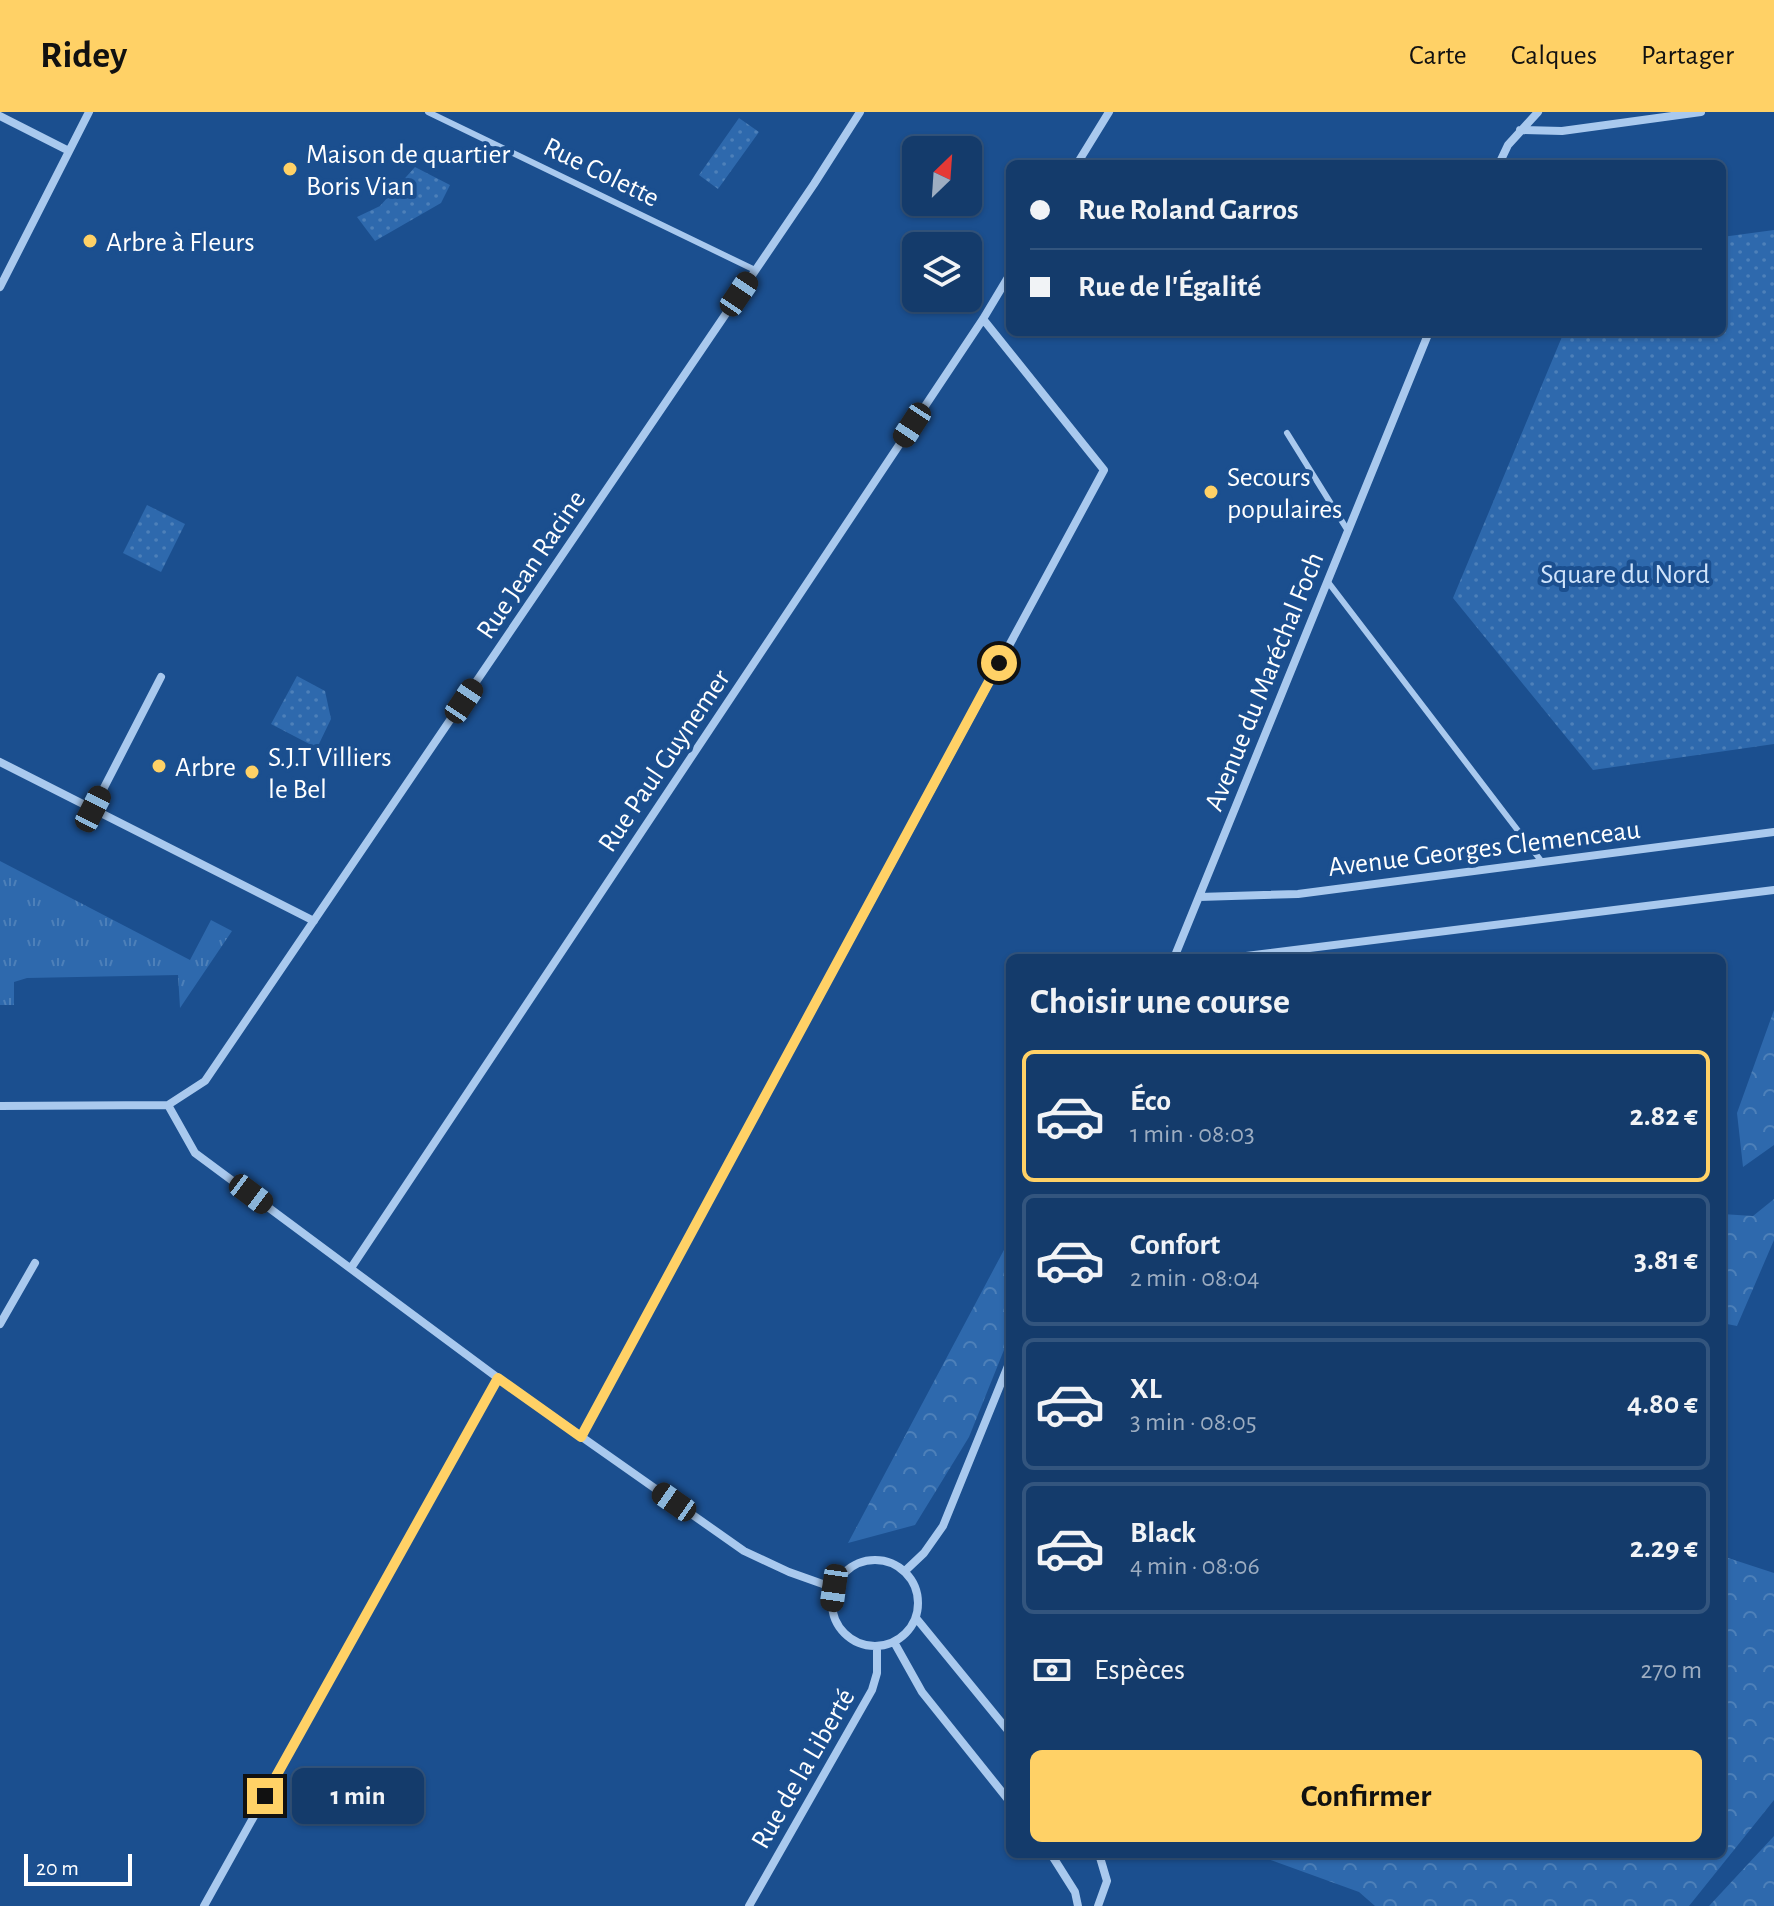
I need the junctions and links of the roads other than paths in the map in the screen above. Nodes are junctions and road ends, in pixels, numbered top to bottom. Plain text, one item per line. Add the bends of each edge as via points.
1 (89, 112) edge
2 (428, 112) edge
3 (860, 112) edge
4 (1109, 112) edge
5 (1538, 112) edge
6 (1701, 112) edge
7 (0, 116) edge
8 (1520, 130) junction
9 (69, 151) junction
10 (1079, 160) edge
11 (1501, 160) edge
12 (755, 270) junction
13 (1006, 281) edge
14 (0, 287) edge
15 (983, 319) junction
16 (1427, 336) edge
17 (1287, 433) dead end
18 (1348, 531) junction
19 (1328, 582) junction
20 (161, 677) dead end
21 (0, 762) edge
22 (93, 809) junction
23 (1774, 832) edge
24 (1542, 862) junction
25 (1774, 890) edge
26 (1199, 897) junction
27 (314, 921) junction
28 (1176, 954) edge
29 (1262, 954) edge
30 (168, 1105) junction
31 (0, 1106) edge
32 (35, 1263) dead end
33 (351, 1268) junction
34 (0, 1324) edge
35 (1006, 1371) edge
36 (498, 1378) junction
37 (581, 1437) junction
38 (905, 1571) junction
39 (834, 1588) junction
40 (916, 1618) junction
41 (894, 1642) junction
42 (877, 1646) junction
43 (1006, 1728) edge
44 (1006, 1797) edge
45 (1054, 1858) edge
46 (1100, 1858) edge
47 (204, 1906) edge
48 (749, 1906) edge
49 (1078, 1906) edge
50 (1098, 1906) edge

1 - 9 street
2 - 12 lane, Rue Colette
3 - 12 street, Rue Jean Racine
4 - 10 street
5 - 8 street
6 - 8 street via 1562,131
7 - 9 street
8 - 11 street
9 - 14 street
12 - 27 street, Rue Jean Racine
13 - 15 street, Rue Paul Guynemer
15 - 33 street, Rue Paul Guynemer
15 - 37 street via 1104,470
16 - 18 street, Avenue du Maréchal Foch
17 - 18 lane
18 - 19 street, Avenue du Maréchal Foch
19 - 24 lane
19 - 26 street, Avenue du Maréchal Foch
20 - 22 street
21 - 22 street
22 - 27 street
23 - 24 street, Avenue Georges Clemenceau
24 - 26 street, Avenue Georges Clemenceau via 1298,894
25 - 29 street
26 - 28 street, Avenue du Maréchal Foch
27 - 30 street, Rue Jean Racine via 205,1081
30 - 31 street
30 - 33 street via 195,1153
32 - 34 street
33 - 36 street
35 - 38 street via 943,1526
36 - 37 street
36 - 47 street
37 - 39 street via 744,1551
38 - 39 street via 890,1561 873,1559 843,1573
38 - 40 street via 917,1592
39 - 42 street via 835,1621 845,1635
40 - 41 street
40 - 43 street
41 - 42 street
41 - 44 street via 922,1692
42 - 48 street, Rue de la Liberté via 872,1690
45 - 49 street
46 - 50 street via 1107,1881

